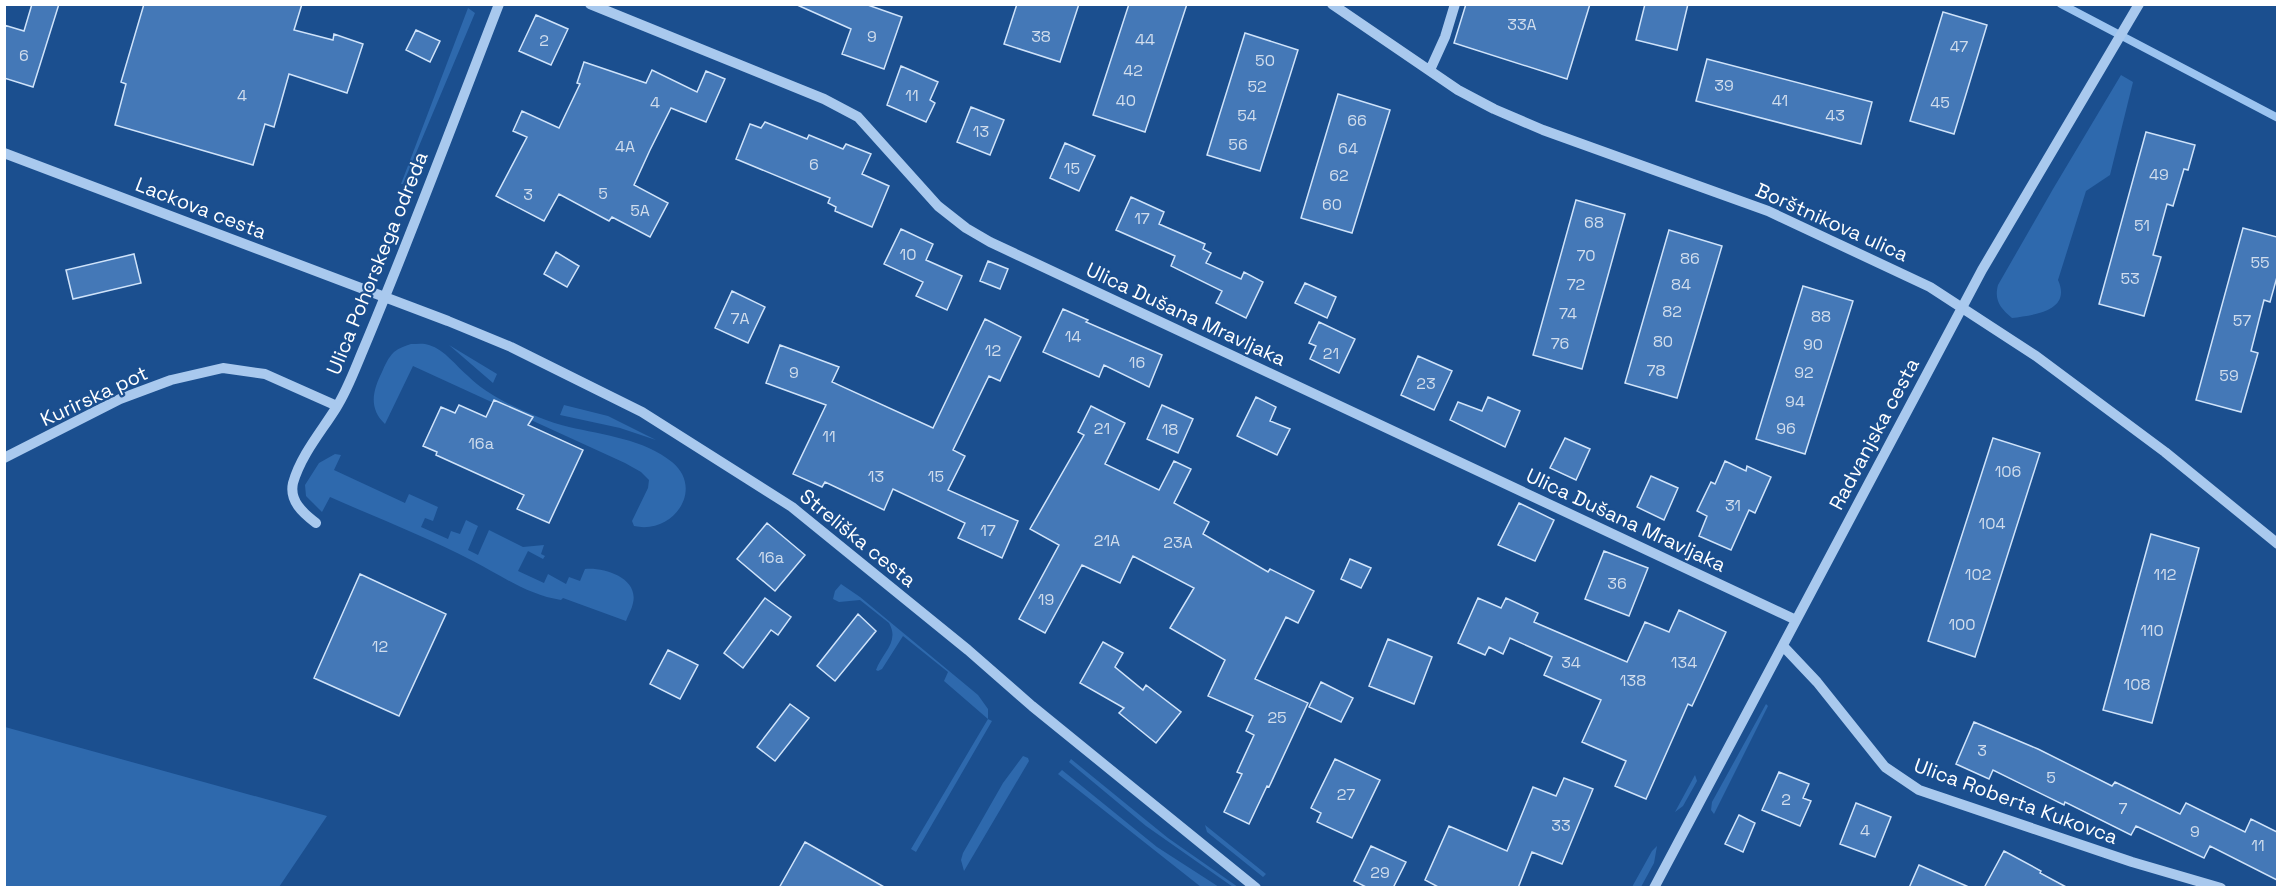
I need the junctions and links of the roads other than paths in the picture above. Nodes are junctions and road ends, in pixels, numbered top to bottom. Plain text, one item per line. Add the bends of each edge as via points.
1 (499, 4) edge
2 (590, 4) edge
3 (1332, 4) edge
4 (1455, 4) edge
5 (2139, 4) edge
6 (1430, 70) junction
7 (4, 153) edge
8 (385, 297) junction
9 (1963, 307) junction
10 (337, 406) junction
11 (4, 458) edge
12 (316, 523) dead end
13 (2277, 544) edge
14 (1796, 620) junction
15 (1783, 645) junction
16 (1256, 888) edge
17 (1654, 888) edge
18 (2221, 888) edge

1 - 8 street, Ulica Pohorskega odreda
2 - 14 street, Ulica Dušana Mravljaka via 824,99 858,117 938,207 990,242
3 - 6 street, Borštnikova ulica
4 - 6 street
5 - 9 street, Radvanjska cesta
6 - 9 street, Borštnikova ulica via 1494,109 1768,211 1891,267
7 - 8 street, Lackova cesta
8 - 10 street, Ulica Pohorskega odreda
8 - 16 street, Streliška cesta via 512,347 588,383 642,412 792,507
9 - 13 street, Borštnikova ulica via 2156,446
9 - 14 street, Radvanjska cesta
10 - 11 street, Kurirska pot via 265,374 223,368 171,380 120,399
10 - 12 street, Ulica Pohorskega odreda via 313,442 293,484 294,499
14 - 15 street, Radvanjska cesta
15 - 17 street, Radvanjska cesta
15 - 18 street, Ulica Roberta Kukovca via 1885,767 1919,790

